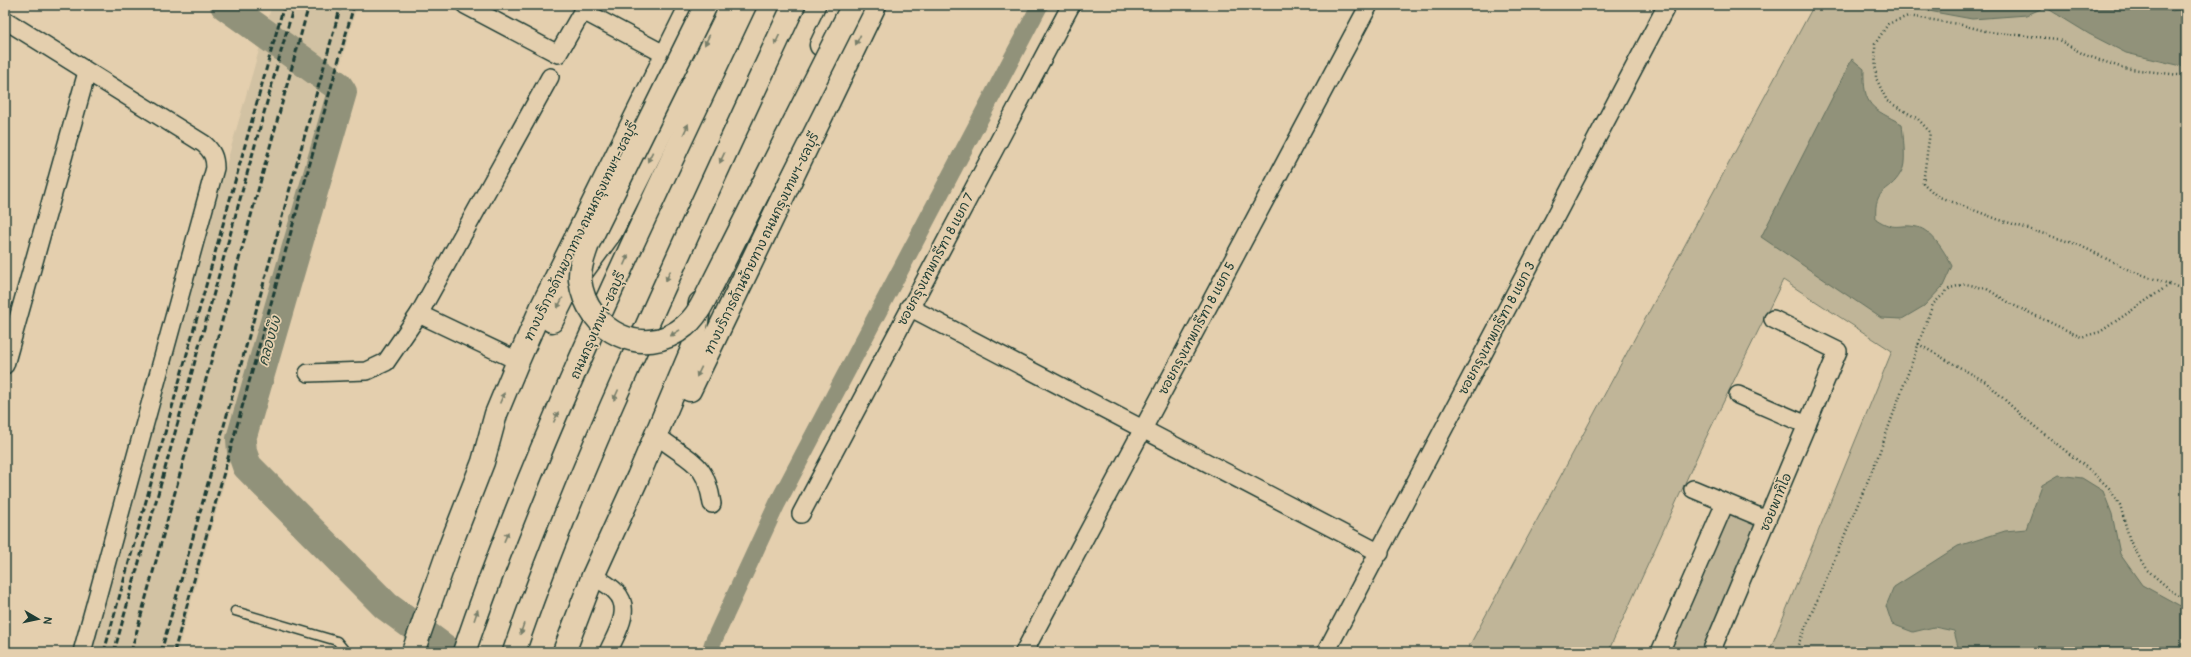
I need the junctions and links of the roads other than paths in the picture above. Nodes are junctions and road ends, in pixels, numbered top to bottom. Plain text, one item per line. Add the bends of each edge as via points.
1 (465, 5) edge
2 (691, 5) edge
3 (706, 5) edge
4 (725, 5) edge
5 (745, 5) edge
6 (794, 5) edge
7 (840, 5) edge
8 (853, 5) edge
9 (875, 5) edge
10 (1071, 5) edge
11 (1369, 5) edge
12 (1667, 5) edge
13 (584, 8) edge
14 (5, 20) edge
15 (666, 55) junction
16 (87, 72) junction
17 (550, 77) dead end
18 (909, 307) junction
19 (419, 314) junction
20 (1773, 319) dead end
21 (518, 361) junction
22 (5, 365) edge
23 (308, 373) dead end
24 (1738, 394) dead end
25 (1807, 425) junction
26 (1142, 429) junction
27 (664, 442) junction
28 (483, 462) junction
29 (638, 477) junction
30 (1693, 489) dead end
31 (1725, 503) junction
32 (712, 504) dead end
33 (800, 514) dead end
34 (1767, 520) junction
35 (1380, 553) junction
36 (593, 576) junction
37 (235, 611) dead end
38 (82, 652) edge
39 (346, 652) edge
40 (413, 652) edge
41 (464, 652) edge
42 (514, 652) edge
43 (564, 652) edge
44 (608, 652) edge
45 (1024, 652) edge
46 (1326, 652) edge
47 (1660, 652) edge
48 (1711, 652) edge

1 - 13 street via 558,54
2 - 15 main road, ทางบริการด้านขวาทาง ถนนกรุงเทพฯ-ชลบุรี
8 -> 3 main road, bridge via 695,316 685,327 664,338 636,341 613,333 591,310 582,293 581,262
4 -> 28 main road, ทางบริการด้านขวาทาง ถนนกรุงเทพฯ-ชลบุรี via 611,232 565,295 511,416
41 -> 5 main road, ถนนกรุงเทพฯ-ชลบุรี via 491,573 549,433 635,238
6 -> 42 main road via 686,236 595,443 529,606
7 - 29 main road, ทางบริการด้านซ้ายทาง ถนนกรุงเทพฯ-ชลบุรี via 702,297 693,347
9 -> 27 main road, ทางบริการด้านซ้ายทาง ถนนกรุงเทพฯ-ชลบุรี
10 - 18 street, ซอยกรุงเทพกรีฑา 8 แยก 7
11 - 26 street, ซอยกรุงเทพกรีฑา 8 แยก 5
12 - 35 street, ซอยกรุงเทพกรีฑา 8 แยก 3 via 1478,360
13 - 15 street
14 - 16 street
15 - 21 main road, ทางบริการด้านขวาทาง ถนนกรุงเทพฯ-ชลบุรี via 542,306
16 - 22 street
16 - 38 street via 204,144 215,158 215,168
17 - 19 street
18 - 26 street
18 - 33 street, ซอยกรุงเทพกรีฑา 8 แยก 7
19 - 21 street
19 - 23 street via 386,362 367,371
20 - 25 street, ซอยพาทิโอ via 1838,351
28 -> 21 main road, ทางบริการด้านขวาทาง ถนนกรุงเทพฯ-ชลบุรี via 496,414
24 - 25 street
25 - 34 street, ซอยพาทิโอ
26 - 35 street
26 - 45 street, ซอยกรุงเทพกรีฑา 8 แยก 5
27 - 29 main road, ทางบริการด้านซ้ายทาง ถนนกรุงเทพฯ-ชลบุรี
27 - 32 street via 703,471
28 - 40 main road, ทางบริการด้านขวาทาง ถนนกรุงเทพฯ-ชลบุรี
29 - 36 main road, ทางบริการด้านซ้ายทาง ถนนกรุงเทพฯ-ชลบุรี
30 - 31 street
31 - 34 street
31 - 47 street
34 - 48 street, ซอยพาทิโอ
35 - 46 street, ซอยกรุงเทพกรีฑา 8 แยก 3
36 - 43 main road, ทางบริการด้านซ้ายทาง ถนนกรุงเทพฯ-ชลบุรี
36 - 44 street via 616,591 624,609
37 - 39 lane via 336,641

